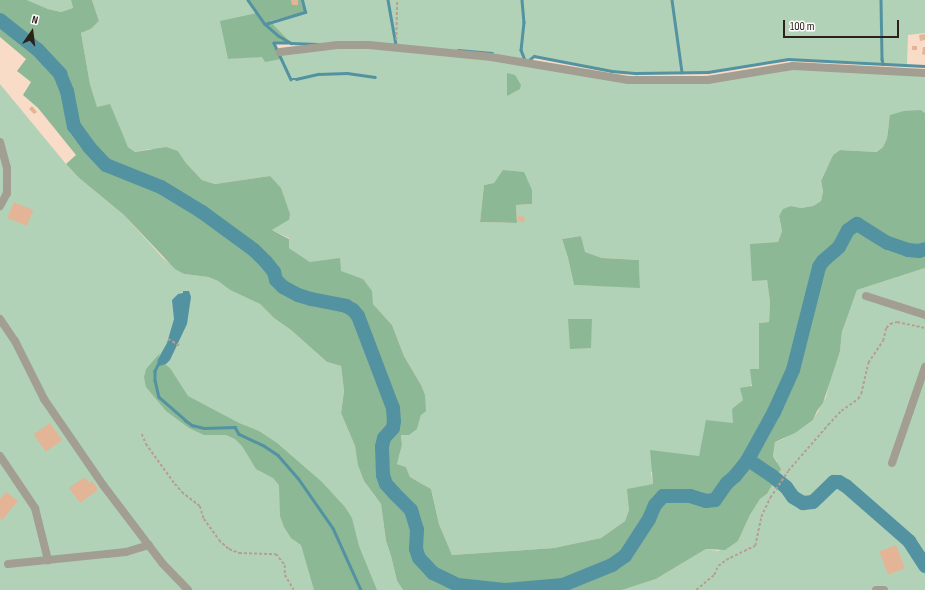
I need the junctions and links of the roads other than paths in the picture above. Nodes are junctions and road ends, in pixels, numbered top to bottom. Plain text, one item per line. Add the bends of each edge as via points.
1 (280, 52) dead end
2 (925, 73) edge
3 (0, 142) edge
4 (0, 206) edge
5 (866, 296) dead end
6 (925, 315) edge
7 (0, 320) edge
8 (925, 366) edge
9 (923, 383) edge
10 (0, 456) edge
11 (892, 463) dead end
12 (149, 546) junction
13 (48, 560) junction
14 (8, 564) dead end
15 (188, 590) edge
16 (876, 590) edge
17 (884, 590) edge

1 - 2 street via 338,45 369,45 491,57 628,80 708,80 793,66
3 - 4 street via 7,168 7,193
5 - 6 street
7 - 12 street via 15,341 44,399
8 - 9 street
9 - 11 street
10 - 13 street via 35,508
12 - 13 street via 126,552
12 - 15 street via 162,564
13 - 14 street
16 - 17 street

